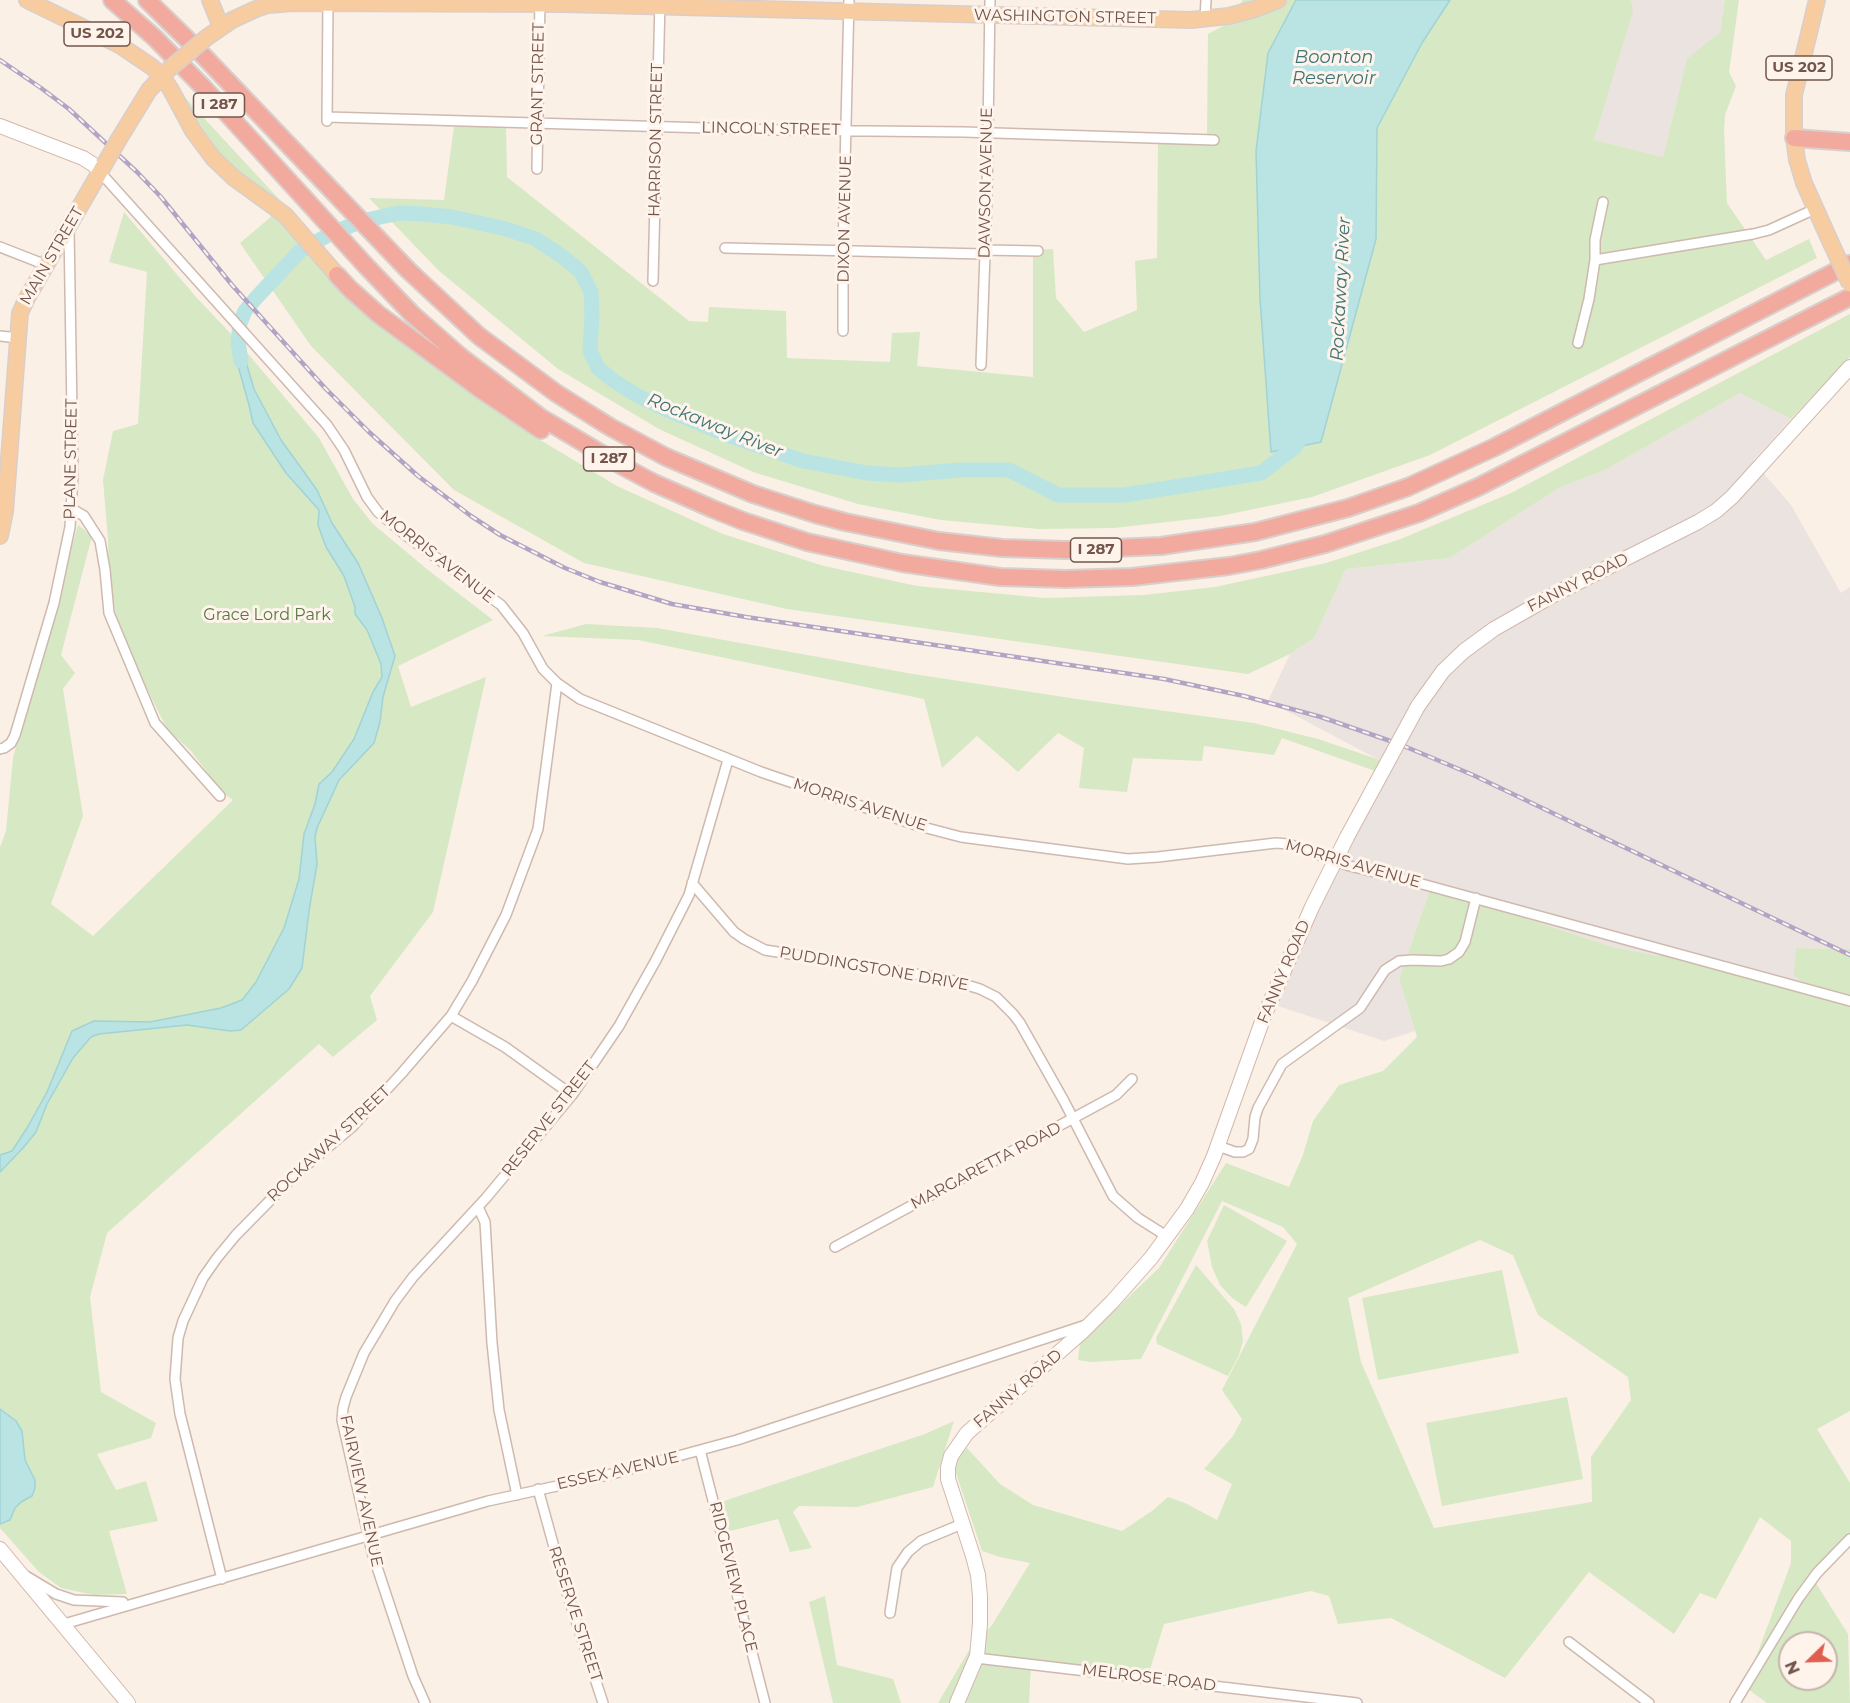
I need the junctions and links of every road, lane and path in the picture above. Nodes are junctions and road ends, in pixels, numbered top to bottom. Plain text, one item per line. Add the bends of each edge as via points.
1 (27, 0) edge
2 (112, 0) edge
3 (147, 0) edge
4 (157, 0) edge
5 (210, 0) edge
6 (1206, 0) edge
7 (1278, 0) edge
8 (1817, 0) edge
9 (328, 2) edge
10 (539, 2) edge
11 (660, 3) edge
12 (849, 6) edge
13 (989, 8) edge
14 (1205, 19) junction
15 (221, 27) junction
16 (217, 71) junction
17 (165, 73) junction
18 (538, 124) junction
19 (0, 126) edge
20 (657, 127) junction
21 (847, 131) junction
22 (987, 134) junction
23 (1794, 138) junction
24 (1214, 140) dead end
25 (1850, 142) edge
26 (102, 168) junction
27 (537, 169) dead end
28 (1603, 202) dead end
29 (1815, 209) junction
30 (69, 225) junction
31 (0, 247) edge
32 (725, 248) dead end
33 (843, 250) junction
34 (1038, 251) dead end
35 (984, 252) junction
36 (1595, 260) junction
37 (1850, 264) edge
38 (46, 265) junction
39 (334, 271) joint
40 (653, 281) dead end
41 (1850, 285) edge
42 (1850, 297) edge
43 (843, 331) dead end
44 (0, 336) edge
45 (18, 338) junction
46 (1578, 343) dead end
47 (981, 365) dead end
48 (1850, 367) edge
49 (4, 458) edge
50 (72, 509) junction
51 (0, 536) edge
52 (807, 542) junction
53 (557, 683) junction
54 (0, 749) edge
55 (728, 760) junction
56 (220, 796) dead end
57 (1335, 860) junction
58 (692, 883) junction
59 (1476, 898) junction
60 (1850, 1001) edge
61 (451, 1016) junction
62 (1132, 1079) dead end
63 (572, 1095) junction
64 (1073, 1118) junction
65 (1218, 1146) junction
66 (478, 1207) junction
67 (1168, 1237) junction
68 (835, 1247) dead end
69 (1091, 1323) junction
70 (700, 1450) junction
71 (538, 1489) junction
72 (517, 1495) junction
73 (962, 1524) junction
74 (368, 1535) junction
75 (1850, 1539) edge
76 (0, 1549) edge
77 (19, 1572) junction
78 (222, 1579) junction
79 (140, 1601) junction
80 (890, 1613) dead end
81 (64, 1624) junction
82 (1569, 1642) dead end
83 (976, 1658) junction
84 (1268, 1692) junction
85 (128, 1703) edge
86 (425, 1703) edge
87 (603, 1703) edge
88 (765, 1703) edge
89 (957, 1703) edge
90 (1266, 1703) edge
91 (1357, 1703) edge
92 (1649, 1703) edge
93 (1735, 1703) edge

1 - 17 main road, US 202 via 123,47
2 - 52 highway, I 287 via 202,86 389,291 487,378 558,429 624,467 743,521
3 - 16 highway, I 287
4 - 16 highway
5 - 15 main road
6 - 14 street
7 - 14 main road, WASHINGTON STREET via 1229,16
8 - 23 main road, US 202 via 1794,95
9 - 10 main road, WASHINGTON STREET
9 - 15 main road, WASHINGTON STREET via 268,5
9 - 18 street, LINCOLN STREET via 327,119
10 - 11 main road, WASHINGTON STREET
10 - 18 street, GRANT STREET
11 - 12 main road, WASHINGTON STREET
11 - 20 street, HARRISON STREET
12 - 13 main road, WASHINGTON STREET
12 - 21 street, DIXON AVENUE
13 - 14 main road, WASHINGTON STREET
13 - 22 street, DAWSON AVENUE
15 - 17 main road, MAIN STREET, bridge
16 - 37 highway, I 287 via 432,293 504,356 582,410 666,457 753,494 876,529 971,545 1066,550 1161,546 1296,523 1378,498 1495,447
17 - 26 main road, MAIN STREET, bridge via 143,98
17 - 39 main road via 193,130 213,158 273,205
18 - 20 street, LINCOLN STREET
18 - 27 street, GRANT STREET
19 - 26 main road
20 - 21 street, LINCOLN STREET
20 - 40 street, HARRISON STREET
21 - 22 street, LINCOLN STREET
21 - 33 street, DIXON AVENUE
22 - 24 street, LINCOLN STREET
22 - 35 street, DAWSON AVENUE
23 - 25 highway
23 - 29 main road, US 202 via 1799,167
26 - 30 main road, MAIN STREET
26 - 53 street, MORRIS AVENUE via 214,301 327,425 378,512 501,606 523,633 543,669
28 - 36 street via 1594,240
29 - 36 street via 1754,234
29 - 41 main road, US 202, bridge
30 - 38 main road, MAIN STREET
30 - 50 street, PLANE STREET
31 - 38 street
32 - 33 street
33 - 35 street
33 - 43 street, DIXON AVENUE
34 - 35 street
35 - 47 street, DAWSON AVENUE
36 - 46 street
38 - 45 main road, MAIN STREET via 23,305
39 - 52 highway via 371,309 452,369 590,460 686,506
42 - 52 highway, I 287 via 1478,487 1387,525 1293,553 1163,575 1044,578 935,569
44 - 45 street
45 - 49 main road, MAIN STREET
48 - 57 main road, FANNY ROAD, bridge via 1716,511 1494,629 1443,671 1418,706
49 - 51 main road, MAIN STREET via 5,512
50 - 54 street, PLANE STREET via 58,585 27,697 11,742
50 - 56 street via 84,516 100,541 109,613 155,723
53 - 55 street, MORRIS AVENUE via 580,699
53 - 61 street, ROCKAWAY STREET via 538,830 507,915
55 - 57 street, MORRIS AVENUE via 961,837 1128,859 1282,843
55 - 58 street, RESERVE STREET
57 - 59 street, MORRIS AVENUE
57 - 65 main road, FANNY ROAD via 1264,1016
58 - 63 street, RESERVE STREET via 628,1009
58 - 64 street, PUDDINGSTONE DRIVE via 735,932 765,950 947,979 996,998 1020,1023
59 - 60 street, MORRIS AVENUE
59 - 65 street via 1459,952 1441,962 1399,961 1385,970 1360,1008 1282,1064 1258,1108 1248,1149 1235,1152
61 - 63 street via 505,1047
61 - 78 street, ROCKAWAY STREET via 352,1126 295,1175 236,1235 192,1299 178,1338 175,1379 180,1414
62 - 64 street, MARGARETTA ROAD via 1116,1095
63 - 66 street, RESERVE STREET
64 - 67 street, PUDDINGSTONE DRIVE via 1113,1196
64 - 68 street, MARGARETTA ROAD
65 - 67 main road, FANNY ROAD via 1202,1183
66 - 72 street via 485,1222 499,1410
66 - 74 street, FAIRVIEW AVENUE via 394,1301 364,1353 346,1397 342,1420
67 - 69 main road, FANNY ROAD
69 - 70 street, ESSEX AVENUE
69 - 73 main road, FANNY ROAD via 953,1450 948,1479
70 - 71 street, ESSEX AVENUE
70 - 88 street, RIDGEVIEW PLACE
71 - 72 street, ESSEX AVENUE
71 - 87 street, RESERVE STREET
72 - 74 street, ESSEX AVENUE
73 - 80 street via 921,1541 908,1552 897,1568
73 - 83 main road, FANNY ROAD via 978,1575 980,1624
74 - 78 street, ESSEX AVENUE
74 - 86 street, FAIRVIEW AVENUE
75 - 93 street via 1798,1599
76 - 77 main road
77 - 79 street, ESSEX AVENUE via 74,1600
77 - 81 main road
78 - 79 street, ESSEX AVENUE
79 - 81 street, ESSEX AVENUE
81 - 85 main road
82 - 92 street
83 - 84 street, MELROSE ROAD
83 - 89 main road, FANNY ROAD
84 - 90 street
84 - 91 street, MELROSE ROAD

